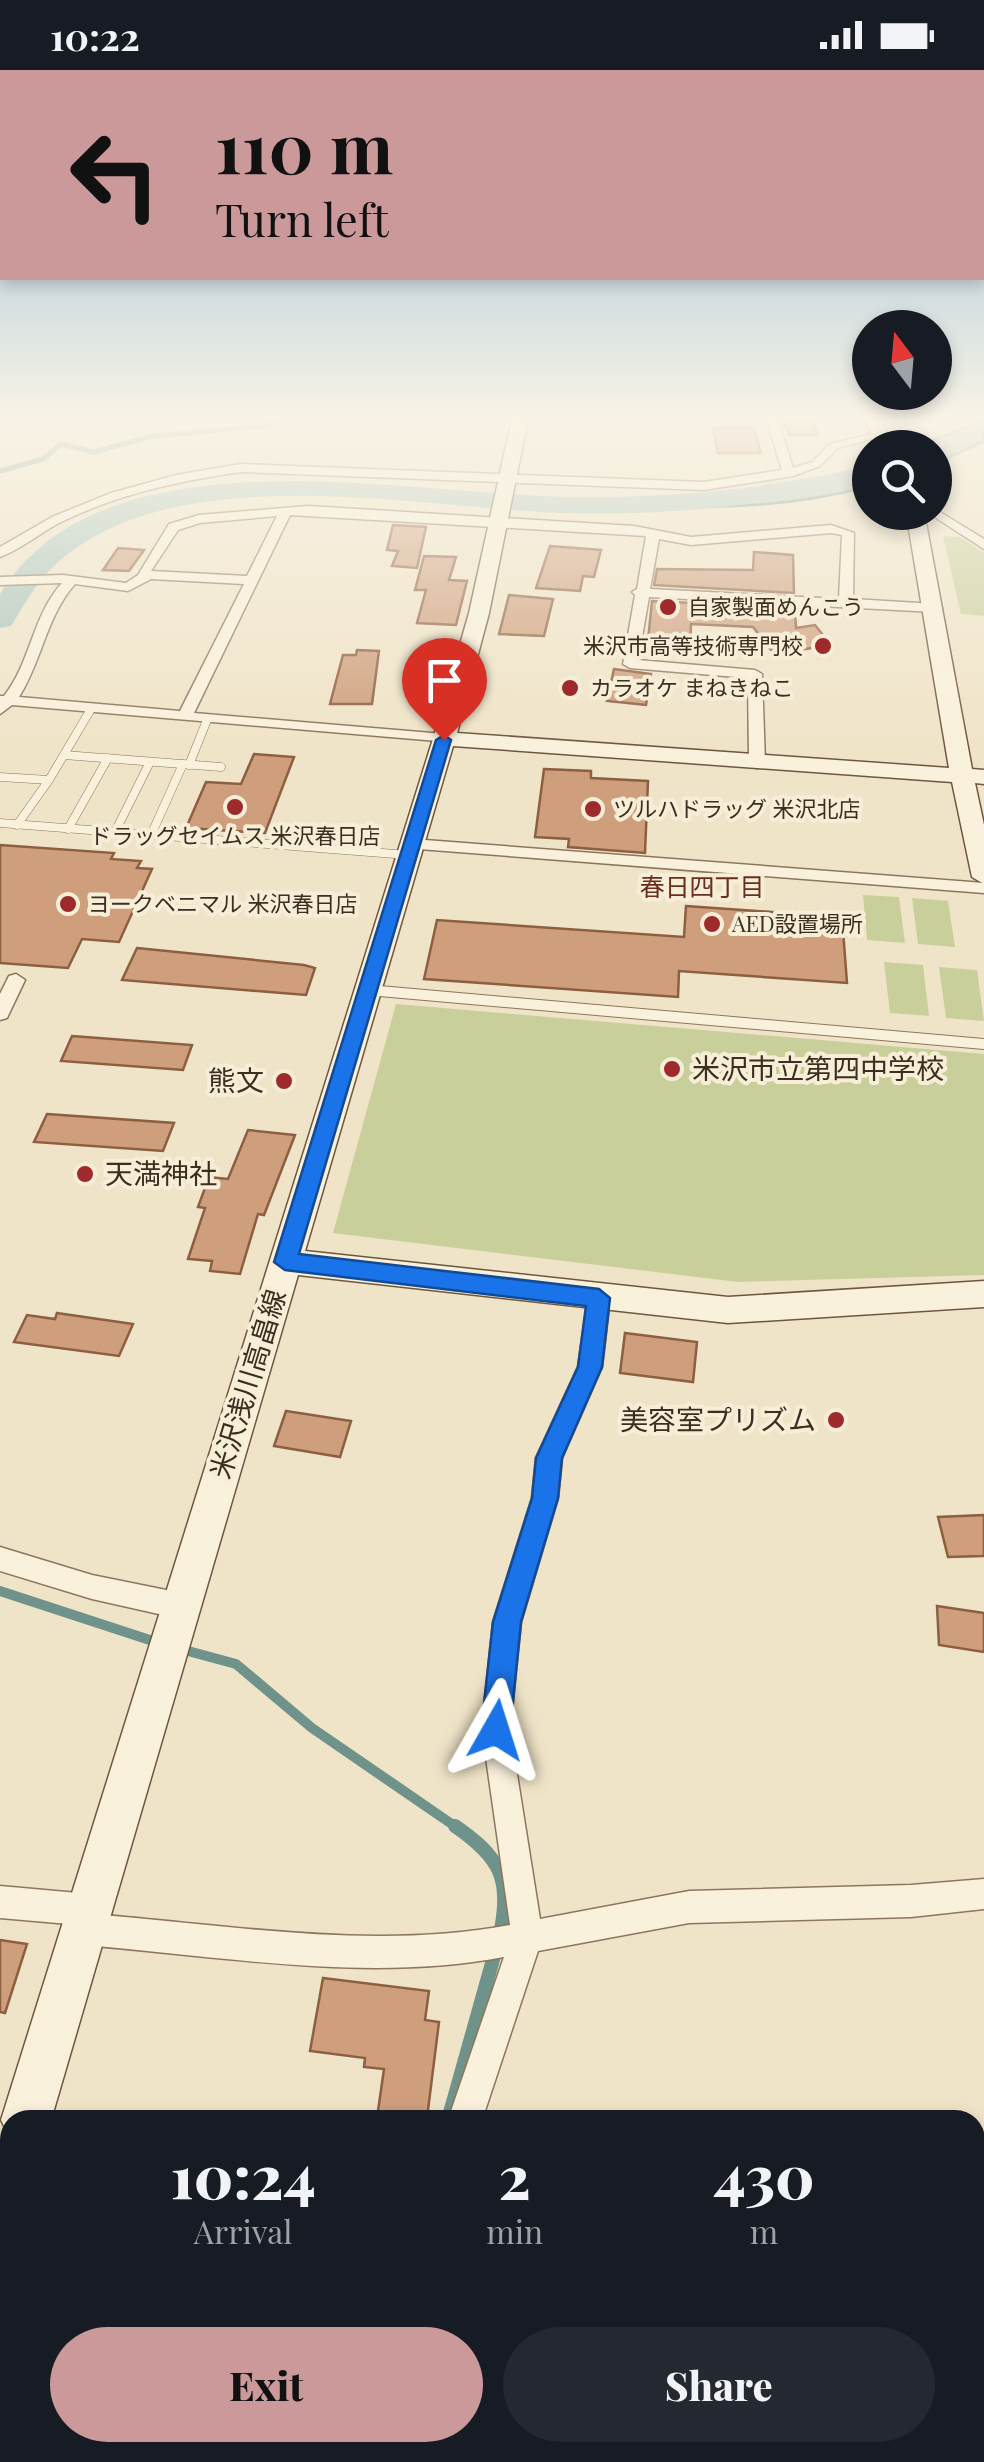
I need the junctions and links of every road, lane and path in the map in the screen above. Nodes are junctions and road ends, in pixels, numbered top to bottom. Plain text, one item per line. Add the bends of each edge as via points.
1 (42, 526) edge
2 (178, 526) edge
3 (279, 526) edge
4 (497, 526) edge
5 (545, 526) edge
6 (954, 526) edge
7 (919, 530) edge
8 (652, 534) junction
9 (984, 545) edge
10 (0, 554) edge
11 (148, 575) junction
12 (67, 580) junction
13 (252, 580) junction
14 (0, 581) edge
15 (640, 592) junction
16 (846, 604) junction
17 (935, 608) junction
18 (3, 703) edge
19 (91, 709) junction
20 (184, 718) junction
21 (207, 720) junction
22 (444, 740) junction
23 (64, 755) junction
24 (108, 758) junction
25 (150, 762) junction
26 (757, 763) junction
27 (186, 764) junction
28 (221, 767) dead end
29 (972, 776) edge
30 (0, 778) edge
31 (49, 780) junction
32 (0, 823) edge
33 (17, 825) junction
34 (68, 828) junction
35 (116, 832) junction
36 (151, 835) junction
37 (410, 849) junction
38 (984, 877) edge
39 (984, 888) edge
40 (16, 980) dead end
41 (368, 990) junction
42 (0, 1014) edge
43 (984, 1044) edge
44 (285, 1262) junction
45 (984, 1294) edge
46 (599, 1298) junction
47 (0, 1559) edge
48 (181, 1606) junction
49 (984, 1894) edge
50 (0, 1902) edge
51 (86, 1919) junction
52 (520, 1937) junction
53 (29, 2110) edge
54 (468, 2110) edge

1 - 10 street
2 - 11 street via 142,573
3 - 13 street
4 - 22 main road, 米沢浅川高畠線
5 - 8 street
6 - 9 street
7 - 17 main road
8 - 15 street
8 - 16 street via 691,540 848,533
11 - 12 street via 128,587
11 - 13 street
12 - 14 street
12 - 18 street
13 - 20 street
15 - 16 street
15 - 26 street via 630,664 756,674
16 - 17 street
17 - 29 main road
18 - 19 street
19 - 20 street
19 - 23 lane
20 - 21 street
21 - 22 street
21 - 27 lane
22 - 26 main road
22 - 37 main road, 米沢浅川高畠線
23 - 24 lane
23 - 31 lane
24 - 25 lane
24 - 34 lane
25 - 27 lane
25 - 35 lane
26 - 29 main road
27 - 28 lane
27 - 36 lane
29 - 38 main road
30 - 31 lane
31 - 33 lane
32 - 33 lane
33 - 34 lane
34 - 35 lane
35 - 36 lane
36 - 37 lane
37 - 39 street
37 - 41 main road, 米沢浅川高畠線
40 - 42 street
41 - 43 lane
41 - 44 main road, 米沢浅川高畠線
44 - 46 main road
44 - 48 main road, 米沢浅川高畠線
45 - 46 main road via 728,1310
46 - 52 street via 590,1367 549,1458 545,1498 507,1622 496,1730
47 - 48 street
48 - 51 main road, 米沢浅川高畠線
49 - 52 street via 689,1907
50 - 51 street
51 - 52 street via 380,1954 465,1949
51 - 53 main road, 米沢浅川高畠線
52 - 54 street

